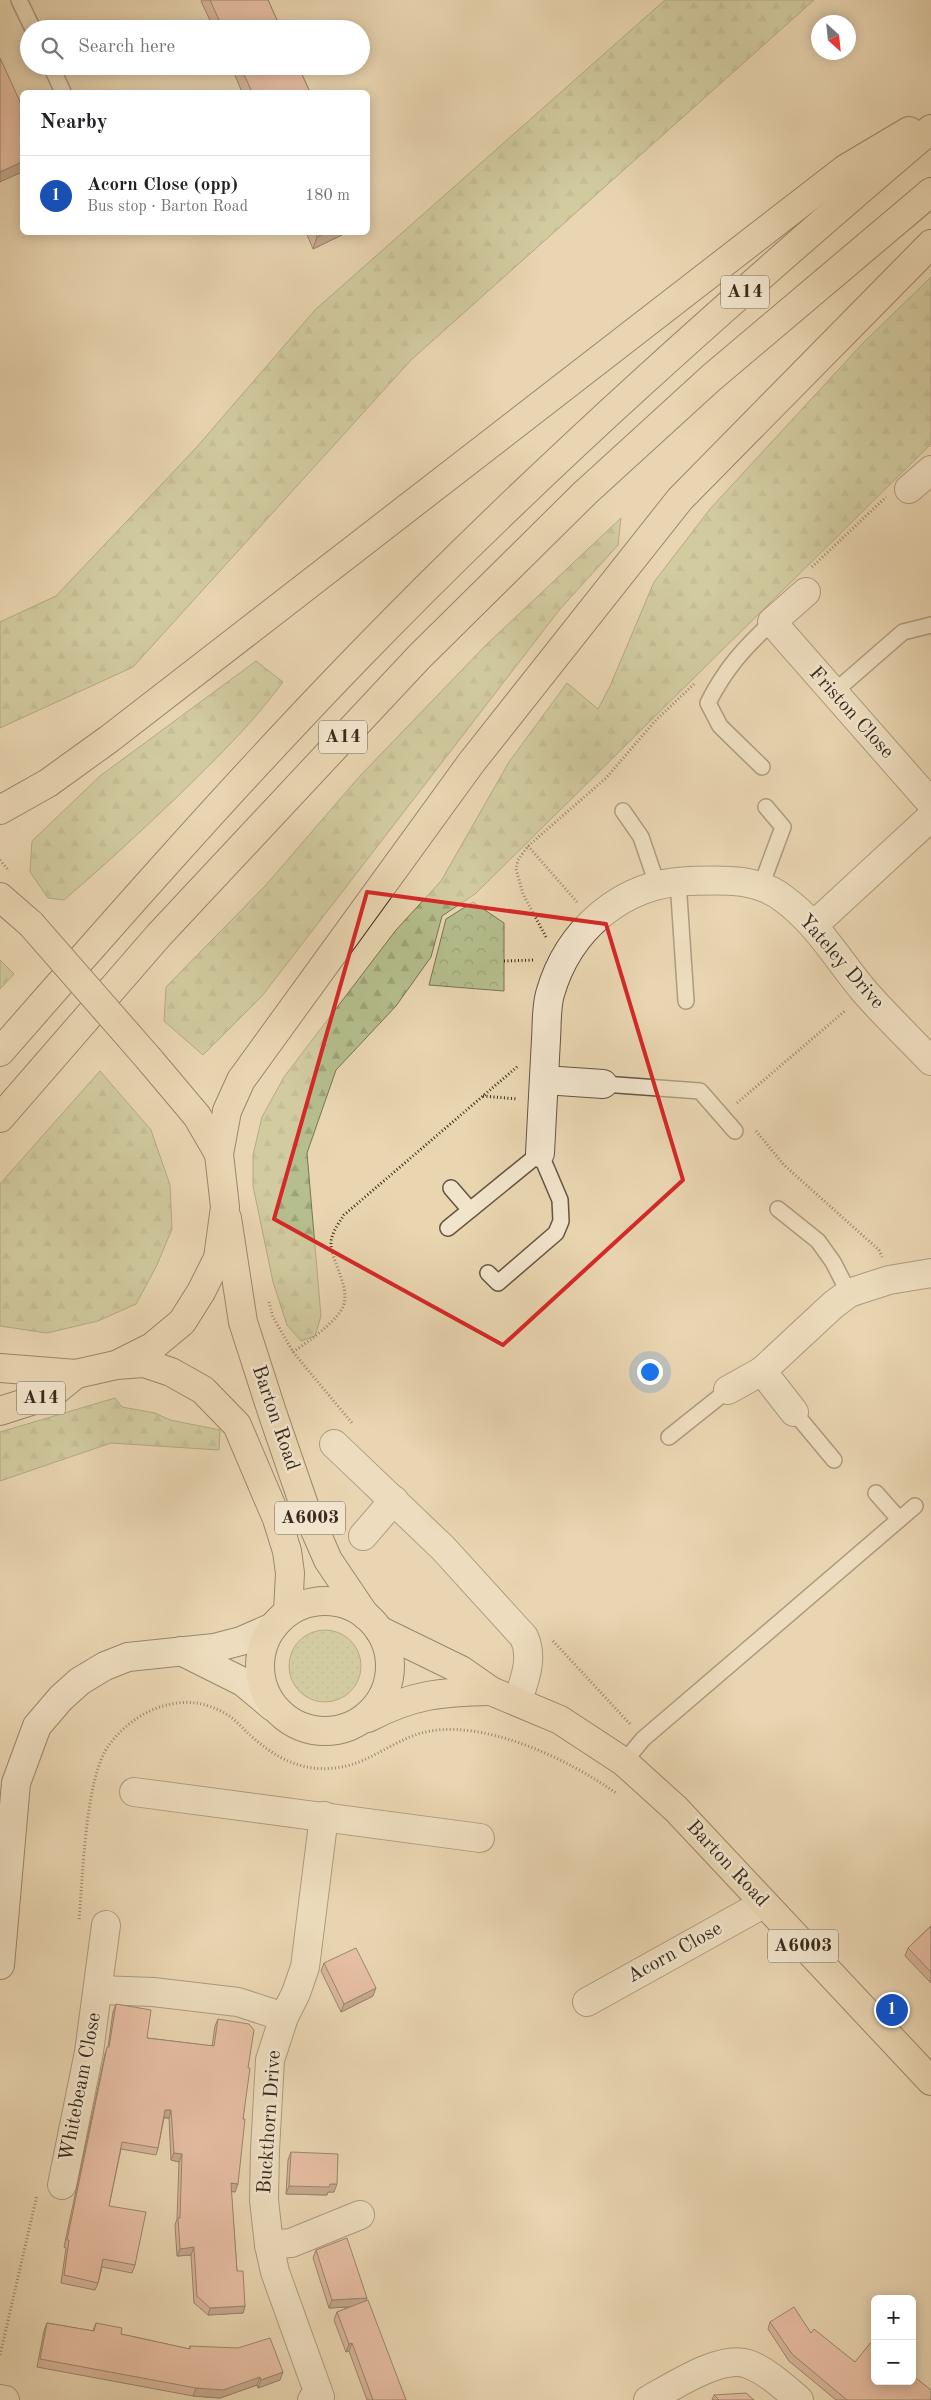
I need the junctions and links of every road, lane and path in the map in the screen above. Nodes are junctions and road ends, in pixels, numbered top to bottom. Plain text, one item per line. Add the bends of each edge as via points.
1 (19, 0) edge
2 (29, 20) edge
3 (55, 75) edge
4 (62, 90) edge
5 (931, 118) edge
6 (931, 129) edge
7 (931, 192) edge
8 (931, 244) edge
9 (931, 470) edge
10 (909, 489) dead end
11 (806, 592) dead end
12 (772, 622) junction
13 (931, 625) edge
14 (833, 693) junction
15 (762, 768) dead end
16 (931, 803) edge
17 (766, 807) dead end
18 (0, 810) edge
19 (623, 811) dead end
20 (931, 817) edge
21 (528, 846) dead end
22 (667, 883) junction
23 (761, 886) junction
24 (0, 897) edge
25 (580, 906) dead end
26 (814, 925) junction
27 (542, 960) dead end
28 (504, 961) dead end
29 (866, 993) junction
30 (686, 1001) dead end
31 (0, 1052) edge
32 (931, 1061) edge
33 (520, 1064) dead end
34 (544, 1080) junction
35 (603, 1084) joint
36 (482, 1096) junction
37 (524, 1100) dead end
38 (735, 1105) dead end
39 (0, 1118) edge
40 (753, 1128) dead end
41 (735, 1132) dead end
42 (540, 1153) junction
43 (220, 1154) junction
44 (451, 1188) dead end
45 (225, 1207) junction
46 (470, 1210) junction
47 (778, 1210) dead end
48 (448, 1228) dead end
49 (488, 1273) dead end
50 (931, 1273) edge
51 (889, 1280) junction
52 (849, 1293) junction
53 (268, 1299) dead end
54 (116, 1365) junction
55 (0, 1368) edge
56 (762, 1371) junction
57 (76, 1374) junction
58 (728, 1390) joint
59 (0, 1411) edge
60 (794, 1412) joint
61 (669, 1437) dead end
62 (334, 1444) dead end
63 (834, 1460) dead end
64 (876, 1493) dead end
65 (394, 1500) junction
66 (915, 1506) dead end
67 (899, 1519) junction
68 (362, 1536) dead end
69 (281, 1619) junction
70 (372, 1623) junction
71 (551, 1639) dead end
72 (179, 1650) junction
73 (492, 1691) junction
74 (518, 1702) junction
75 (273, 1707) junction
76 (355, 1724) junction
77 (643, 1740) junction
78 (624, 1762) junction
79 (134, 1792) dead end
80 (619, 1795) dead end
81 (324, 1816) junction
82 (480, 1838) dead end
83 (763, 1904) junction
84 (79, 1923) dead end
85 (106, 1925) dead end
86 (0, 1965) edge
87 (98, 1990) junction
88 (587, 2002) dead end
89 (284, 2016) junction
90 (931, 2081) edge
91 (50, 2189) joint
92 (360, 2215) dead end
93 (269, 2245) junction
94 (0, 2355) edge
95 (0, 2399) edge
96 (318, 2399) edge
97 (5, 2400) edge
98 (648, 2400) edge
99 (799, 2400) edge

1 - 2 lane
3 - 4 lane
5 - 18 main road via 845,169 109,738 48,783
6 - 31 main road, A14 via 521,494 359,656 167,861
7 - 39 main road, A14 via 711,378 585,494 419,657 159,935
8 - 43 main road via 680,499 471,763 241,1080 226,1111
9 - 10 street
11 - 12 street
12 - 14 street, Friston Close
12 - 15 lane via 740,653 720,679 708,703 720,726
13 - 14 lane via 903,632
14 - 16 street, Friston Close
17 - 23 lane via 783,826
19 - 22 lane
20 - 26 street
21 - 25 path
22 - 23 street, Yateley Drive via 734,880
22 - 30 lane
22 - 34 street, Yateley Drive via 618,901 574,941 549,995
23 - 26 street, Yateley Drive via 783,898
24 - 43 main road, bridge via 31,924 149,1059 197,1116
26 - 29 street, Yateley Drive
27 - 28 path
29 - 32 street, Yateley Drive
29 - 38 path
33 - 36 path
34 - 35 street
34 - 42 street, Yateley Drive
35 - 41 lane via 700,1091
36 - 37 path
36 - 53 path via 344,1215 335,1228 331,1245 346,1295 341,1311 313,1338 293,1352 273,1316
40 - 51 path via 784,1165 880,1250
42 - 46 lane
42 - 49 lane via 560,1200 561,1220 556,1233 498,1283
43 - 45 main road
44 - 46 lane
45 - 54 main road via 218,1258 202,1292 182,1322 152,1347
45 - 70 main road, Barton Road / A6003 via 242,1322 304,1505 328,1560
46 - 48 lane
47 - 52 lane via 818,1241
50 - 51 street
51 - 52 street
52 - 56 street
54 - 57 main road
54 - 69 main road, Barton Road / A6003 via 144,1363 171,1372 203,1390 237,1425 277,1519 287,1551 290,1573
55 - 57 main road
56 - 58 street
56 - 60 street
57 - 59 main road, A14 via 50,1395
58 - 61 lane
60 - 63 lane
62 - 65 street
64 - 67 lane
65 - 68 street
65 - 74 street via 443,1548 524,1637 529,1648 529,1664
66 - 67 lane
67 - 77 lane
69 - 70 main road via 307,1604 327,1602 347,1605
69 - 72 street via 241,1641 214,1648
69 - 75 main road via 264,1644 260,1664 263,1687
70 - 73 main road, Barton Road / A6003 via 461,1670
70 - 76 main road via 388,1649 390,1668 385,1691 373,1710
71 - 77 path
72 - 75 street via 243,1682
72 - 86 street via 128,1657 105,1666 80,1681 37,1726 16,1783
73 - 74 main road, Barton Road / A6003
73 - 76 main road, Barton Road / A6003 via 421,1696 396,1703
74 - 78 main road, Barton Road / A6003 via 560,1720
75 - 76 main road via 290,1722 311,1730 334,1731
77 - 78 lane
78 - 83 main road, Barton Road / A6003 via 676,1810
79 - 81 street
80 - 84 path via 566,1761 491,1735 452,1729 419,1734 358,1763 335,1768 307,1767 284,1761 266,1750 214,1707 197,1702 178,1702 152,1710 128,1724 108,1746 91,1799
81 - 82 street
81 - 89 street, Buckthorn Drive via 305,1967
83 - 88 street, Acorn Close
83 - 90 main road, Barton Road / A6003
85 - 87 street, Whitebeam Close
87 - 89 street, Whitebeam Close via 153,1992 238,2002
87 - 91 street, Whitebeam Close
89 - 93 street, Buckthorn Drive via 270,2060 264,2150 264,2200
91 - 94 path via 28,2241
92 - 93 street via 291,2243
93 - 96 street, Buckthorn Drive
95 - 97 street
98 - 99 street via 721,2363 747,2363 772,2377

